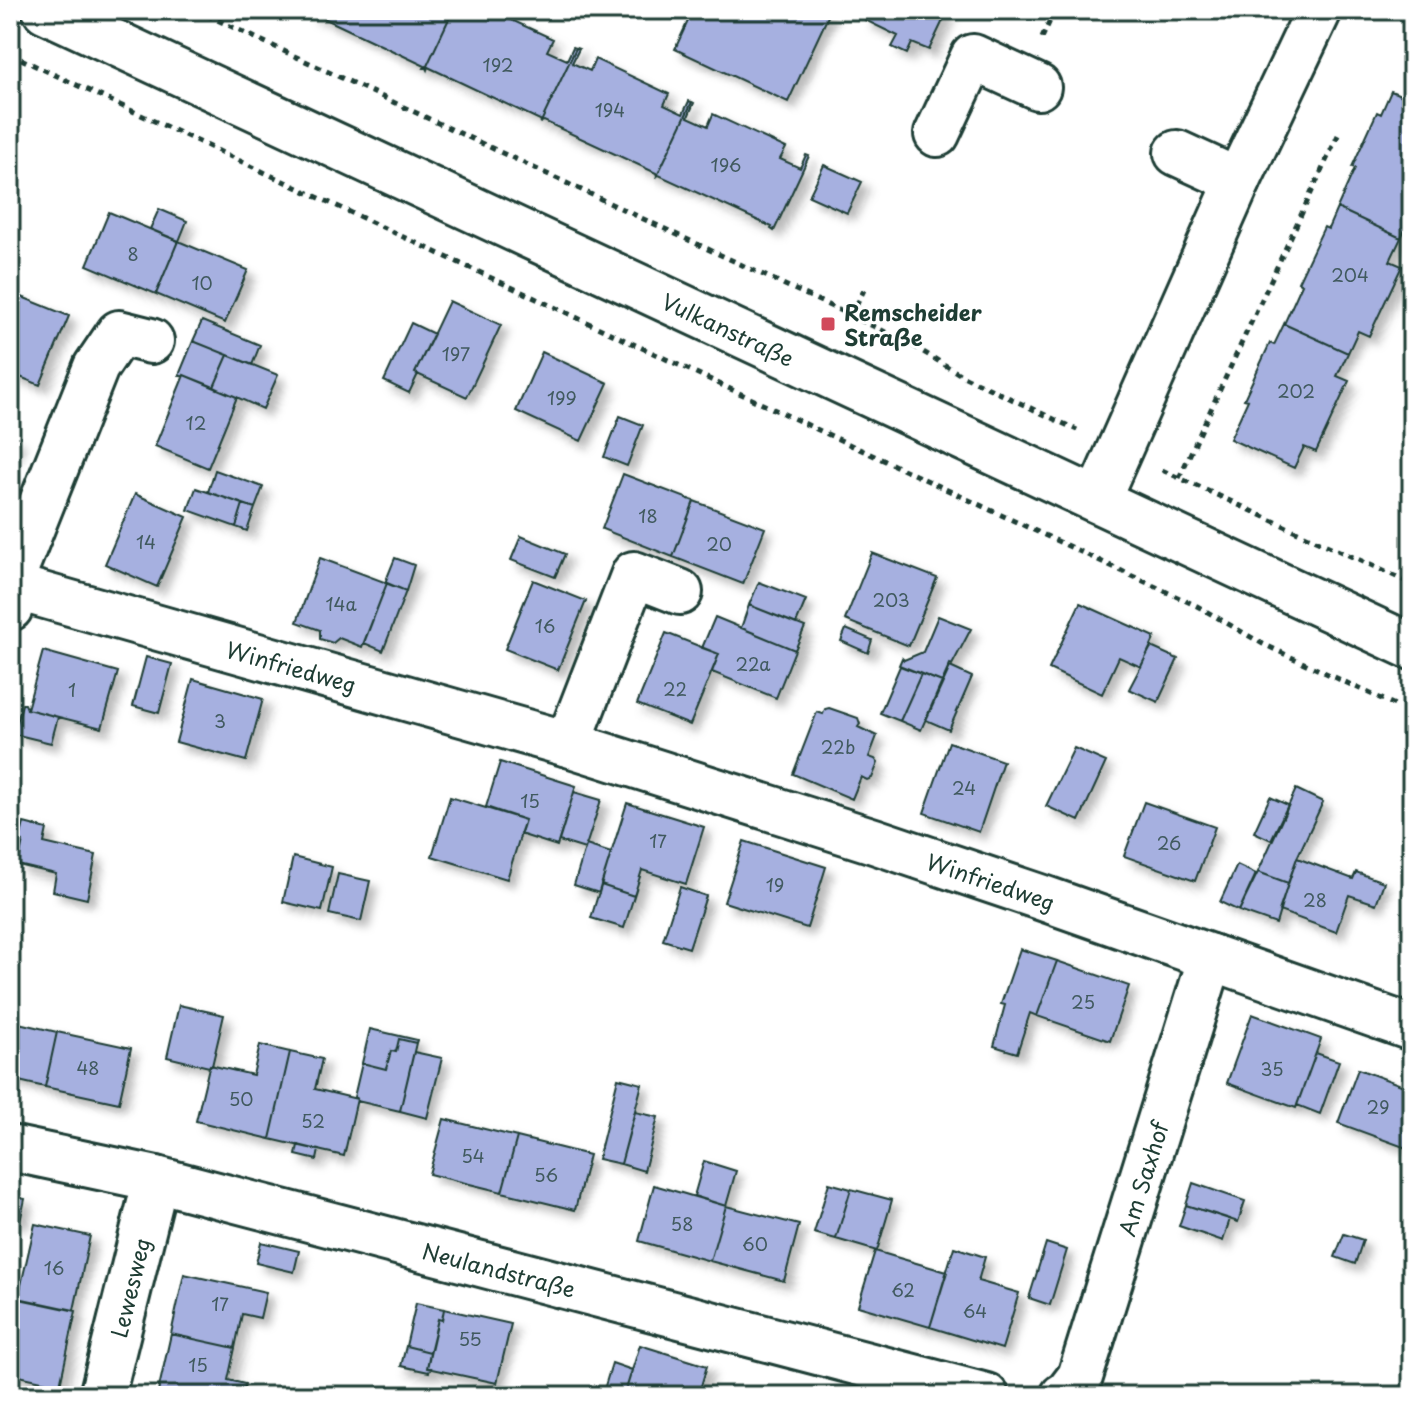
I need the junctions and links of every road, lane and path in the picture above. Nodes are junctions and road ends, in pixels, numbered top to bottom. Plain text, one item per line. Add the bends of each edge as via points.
1 (45, 10) edge
2 (196, 10) edge
3 (1319, 10) edge
4 (10, 54) edge
5 (1038, 87) dead end
6 (1339, 133) dead end
7 (937, 134) dead end
8 (1177, 153) dead end
9 (1238, 181) junction
10 (864, 290) dead end
11 (851, 316) junction
12 (151, 341) dead end
13 (1118, 450) junction
14 (1179, 478) junction
15 (1097, 500) junction
16 (1412, 571) edge
17 (12, 583) edge
18 (1410, 583) edge
19 (680, 592) dead end
20 (1412, 647) edge
21 (1412, 713) edge
22 (568, 744) junction
23 (1211, 957) junction
24 (1412, 1028) edge
25 (10, 1148) edge
26 (156, 1179) junction
27 (102, 1396) edge
28 (986, 1396) edge
29 (1063, 1396) edge

1 - 15 street, Vulkanstraße
2 - 11 path
3 - 9 street
4 - 21 path via 1197,606 1263,644
5 - 7 street via 973,57
6 - 14 path
8 - 9 street
9 - 13 street
10 - 11 path
11 - 13 path
12 - 17 street, Winfriedweg via 119,333 96,367
13 - 14 path
13 - 15 street
14 - 18 path
15 - 20 street, Vulkanstraße
16 - 18 path
17 - 22 street, Winfriedweg
19 - 22 street via 634,574
22 - 23 street, Winfriedweg via 889,846
23 - 24 street, Winfriedweg
23 - 29 street, Am Saxhof via 1080,1377
25 - 26 street, Neulandstraße
26 - 27 street, Lewesweg
26 - 28 street, Neulandstraße

